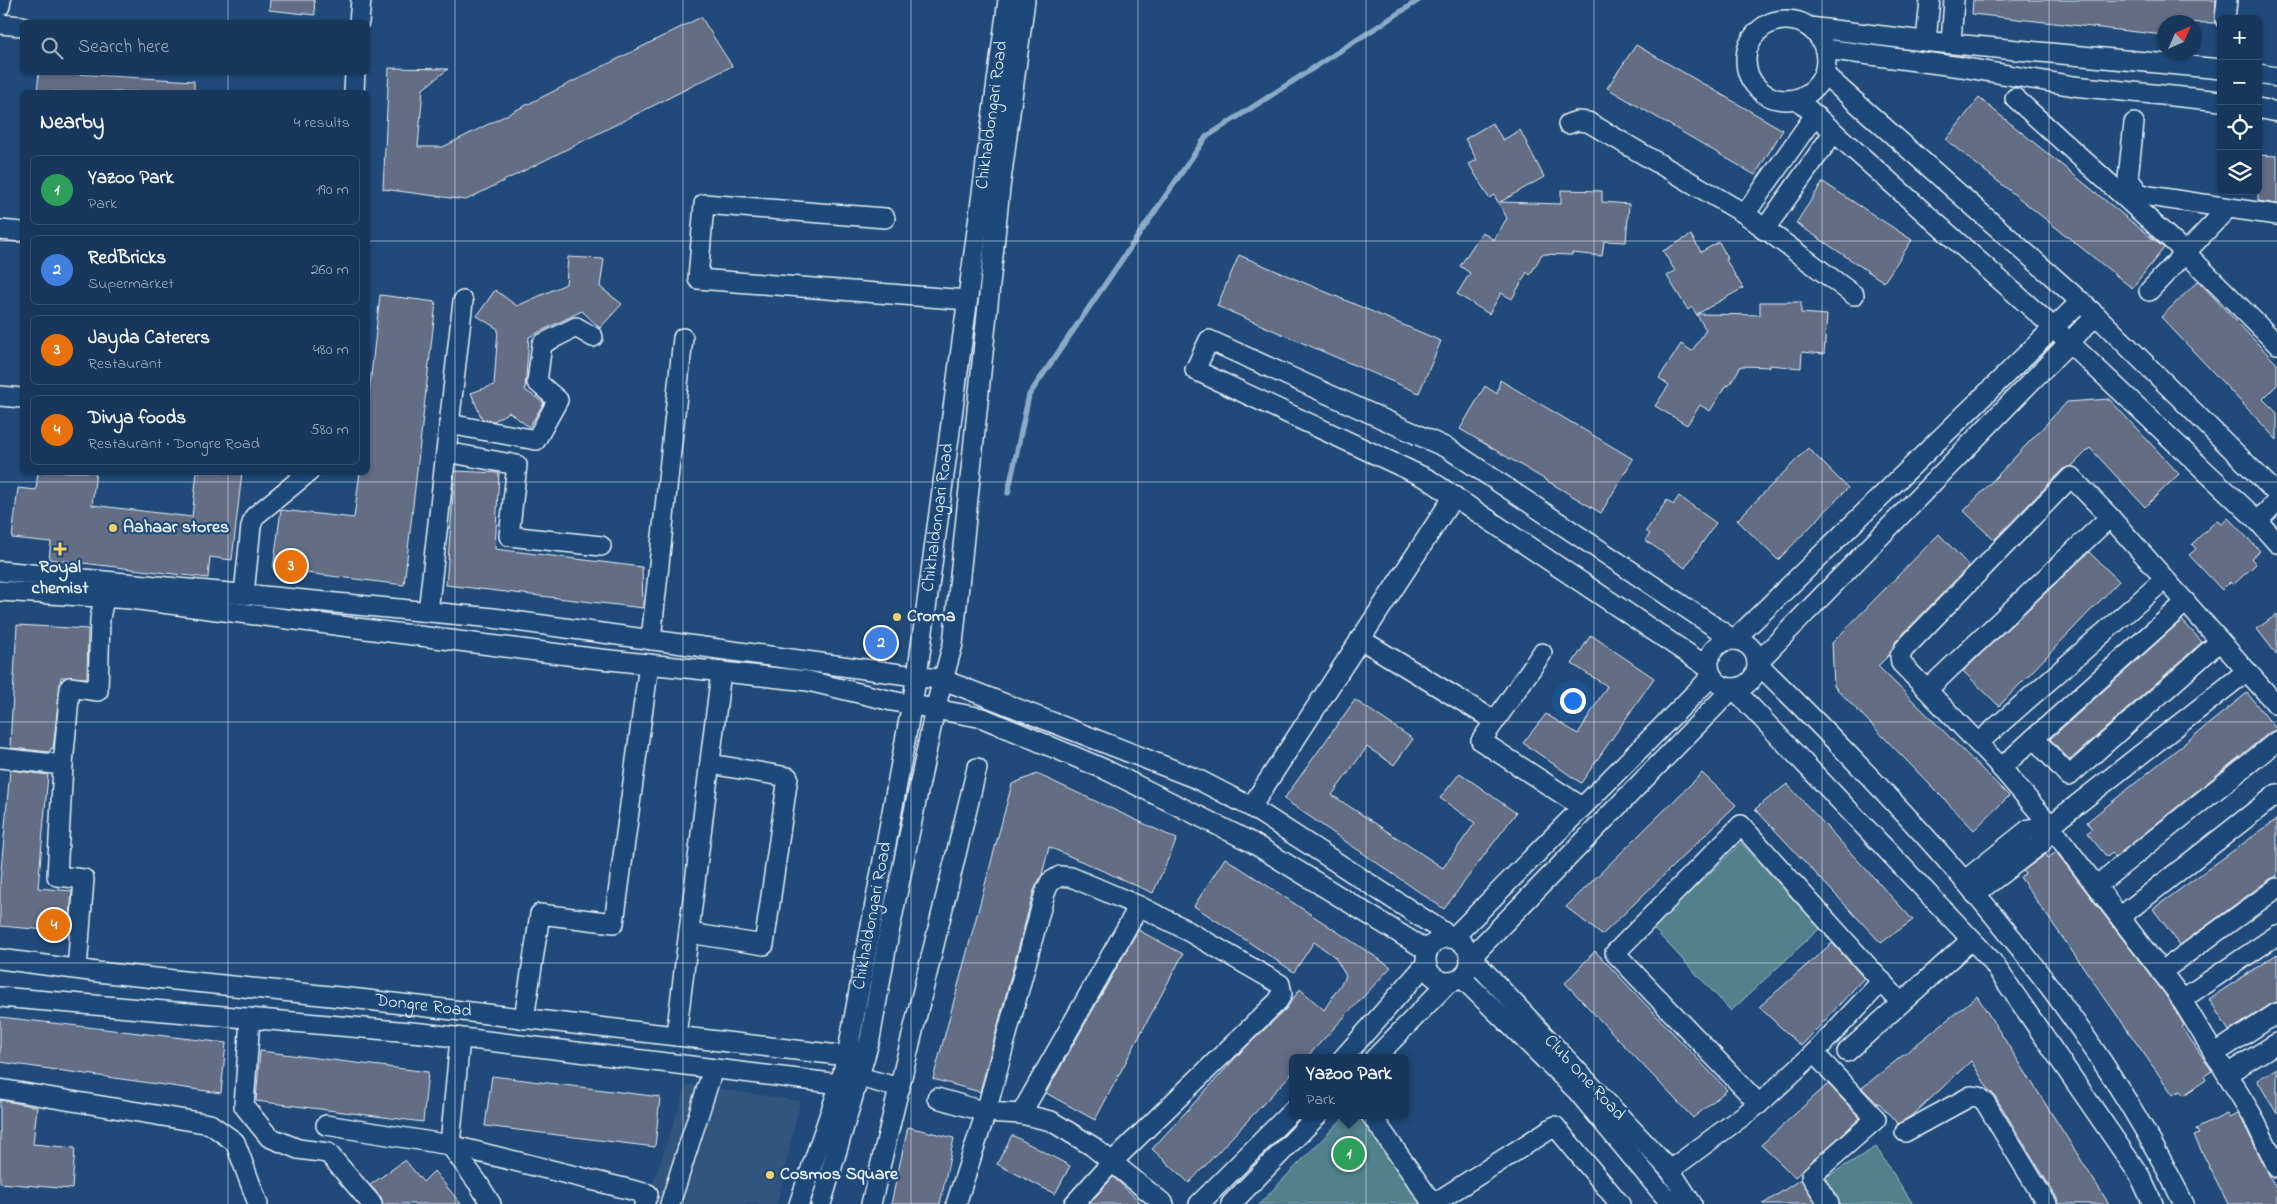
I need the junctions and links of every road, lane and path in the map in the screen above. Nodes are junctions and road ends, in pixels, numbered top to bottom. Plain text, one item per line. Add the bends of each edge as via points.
1 (1, 0) edge
2 (361, 0) edge
3 (1008, 0) edge
4 (1025, 0) edge
5 (1930, 0) edge
6 (1954, 0) edge
7 (2226, 0) edge
8 (0, 6) edge
9 (2225, 15) edge
10 (359, 20) edge
11 (0, 24) edge
12 (20, 26) edge
13 (1809, 27) junction
14 (1926, 41) junction
15 (1951, 43) junction
16 (1825, 49) junction
17 (2217, 69) edge
18 (1824, 74) junction
19 (2262, 74) edge
20 (355, 75) edge
21 (2277, 76) edge
22 (354, 90) edge
23 (2015, 98) dead end
24 (1797, 99) junction
25 (2217, 102) edge
26 (2262, 109) edge
27 (2277, 112) edge
28 (1815, 115) junction
29 (2134, 123) dead end
30 (1568, 124) dead end
31 (1834, 132) junction
32 (2228, 208) junction
33 (1745, 214) junction
34 (2277, 215) edge
35 (885, 218) dead end
36 (0, 230) edge
37 (1764, 230) junction
38 (20, 232) edge
39 (2186, 253) junction
40 (2149, 291) dead end
41 (1854, 295) dead end
42 (967, 300) junction
43 (463, 301) dead end
44 (2081, 301) junction
45 (2096, 315) junction
46 (2054, 328) junction
47 (593, 337) dead end
48 (683, 338) dead end
49 (2069, 342) junction
50 (2277, 344) edge
51 (0, 396) edge
52 (20, 398) edge
53 (449, 424) junction
54 (446, 452) junction
55 (305, 475) edge
56 (2274, 484) edge
57 (1454, 496) junction
58 (2277, 501) edge
59 (2110, 517) junction
60 (2258, 521) junction
61 (2277, 543) edge
62 (601, 546) dead end
63 (0, 571) edge
64 (2165, 579) junction
65 (0, 591) edge
66 (244, 594) junction
67 (104, 598) junction
68 (2186, 602) junction
69 (428, 612) junction
70 (1360, 639) junction
71 (651, 640) junction
72 (1734, 640) junction
73 (2220, 641) junction
74 (1542, 653) dead end
75 (1757, 663) junction
76 (649, 664) junction
77 (2247, 671) junction
78 (722, 672) junction
79 (1711, 672) junction
80 (917, 676) junction
81 (944, 680) junction
82 (1733, 688) junction
83 (1928, 690) junction
84 (911, 704) junction
85 (2277, 705) edge
86 (935, 709) junction
87 (1494, 722) junction
88 (2034, 738) junction
89 (2277, 741) edge
90 (1978, 743) junction
91 (0, 758) edge
92 (710, 764) junction
93 (63, 765) junction
94 (977, 768) dead end
95 (2001, 768) junction
96 (2277, 794) edge
97 (1251, 807) junction
98 (1582, 807) junction
99 (2050, 825) junction
100 (2096, 886) junction
101 (1969, 887) junction
102 (2277, 888) edge
103 (1139, 906) junction
104 (2120, 918) junction
105 (689, 933) junction
106 (2277, 935) edge
107 (1452, 938) junction
108 (1971, 940) junction
109 (1427, 957) junction
110 (1471, 957) junction
111 (0, 959) edge
112 (77, 970) junction
113 (2161, 972) junction
114 (1455, 980) junction
115 (1882, 981) junction
116 (0, 996) edge
117 (2181, 1000) junction
118 (1901, 1003) junction
119 (2277, 1013) edge
120 (250, 1018) junction
121 (524, 1019) junction
122 (676, 1036) junction
123 (460, 1038) junction
124 (2277, 1043) edge
125 (1847, 1052) dead end
126 (1814, 1053) junction
127 (1346, 1054) edge
128 (1379, 1054) edge
129 (2214, 1054) junction
130 (847, 1056) junction
131 (713, 1069) junction
132 (2227, 1074) junction
133 (859, 1077) junction
134 (840, 1084) junction
135 (900, 1088) junction
136 (0, 1089) edge
137 (937, 1098) dead end
138 (1759, 1104) junction
139 (986, 1112) junction
140 (1021, 1114) junction
141 (1289, 1114) edge
142 (1314, 1119) edge
143 (1374, 1119) edge
144 (326, 1125) dead end
145 (1905, 1132) dead end
146 (2271, 1137) edge
147 (450, 1144) junction
148 (1112, 1162) junction
149 (2277, 1168) edge
150 (1670, 1170) junction
151 (258, 1204) edge
152 (372, 1204) edge
153 (491, 1204) edge
154 (644, 1204) edge
155 (670, 1204) edge
156 (799, 1204) edge
157 (821, 1204) edge
158 (871, 1204) edge
159 (956, 1204) edge
160 (1074, 1204) edge
161 (1164, 1204) edge
162 (1198, 1204) edge
163 (1231, 1204) edge
164 (1432, 1204) edge
165 (1620, 1204) edge
166 (1671, 1204) edge
167 (1692, 1204) edge
168 (1829, 1204) edge
169 (2047, 1204) edge
170 (2153, 1204) edge
171 (2184, 1204) edge

1 - 8 street
2 - 10 street
3 - 42 street, Chikhaldongari Road
4 - 81 street, Chikhaldongari Road via 1000,188 953,644
5 - 14 street
6 - 15 street
7 - 9 street
11 - 12 street
13 - 14 street
13 - 16 street
13 - 24 street via 1782,20 1769,24 1750,43 1746,56 1747,69 1760,91 1772,98
14 - 15 street
15 - 17 street
16 - 18 street via 1827,62
16 - 25 street via 2074,86
18 - 24 street via 1813,90
18 - 44 street
19 - 21 street
20 - 22 street
23 - 39 street
24 - 28 street
26 - 27 street
28 - 31 street
28 - 33 street
29 - 32 street via 2128,178 2139,193
30 - 33 street via 1588,122
31 - 37 street
31 - 46 street
32 - 34 street
32 - 39 street
33 - 37 street
35 - 42 street via 704,204 698,279
36 - 38 street
37 - 41 street
39 - 40 street
39 - 50 street
42 - 80 street, Chikhaldongari Road
43 - 53 street
44 - 45 street
44 - 46 street
45 - 49 street
45 - 56 street
46 - 49 street
46 - 72 street
47 - 53 street via 576,327 542,344 538,382 558,400 536,440
48 - 71 street
49 - 60 street
49 - 75 street
51 - 52 street
53 - 54 street
54 - 62 street via 517,465 509,536
54 - 69 street
55 - 66 street via 256,516 251,526
57 - 70 street
57 - 72 street via 1428,479 1195,370 1209,340 1449,449
57 - 79 street
58 - 60 street
59 - 64 street
59 - 83 street
59 - 83 street via 2071,477 1904,649 1901,663
60 - 61 street
63 - 66 street, Club One Road
64 - 68 street
64 - 90 street
65 - 67 street, Club One Road
66 - 69 street, Club One Road
67 - 76 street, Club One Road
67 - 93 street via 100,619 98,691 70,687
68 - 73 street
68 - 88 street
69 - 71 street, Club One Road
70 - 87 street
70 - 97 street
71 - 80 street, Club One Road
72 - 75 street via 1752,650
72 - 79 street via 1715,648 1709,661
73 - 77 street
73 - 88 street via 2069,776
74 - 87 street
75 - 82 street via 1753,678 1741,687
75 - 101 street via 1834,739
76 - 78 street, Club One Road
76 - 121 street via 614,923 540,914
77 - 85 street
77 - 99 street
78 - 84 street, Club One Road via 808,681
78 - 92 street
79 - 82 street via 1725,687
79 - 98 street
80 - 81 street, Club One Road
80 - 84 street, Chikhaldongari Road
81 - 86 street, Chikhaldongari Road
81 - 97 street, Club One Road via 1197,779
82 - 108 street
82 - 110 street
83 - 90 street
84 - 86 street, Club One Road
84 - 130 street, Chikhaldongari Road
86 - 109 street, Club One Road via 983,718 1104,769 1251,842
86 - 133 street, Chikhaldongari Road via 870,1039
87 - 98 street via 1481,741
88 - 95 street
89 - 100 street
90 - 95 street
91 - 93 street
92 - 105 street
92 - 105 street via 788,777 764,945
93 - 112 street via 57,876 84,879
94 - 135 street
95 - 99 street
96 - 104 street
97 - 107 street, Club One Road
98 - 107 street
99 - 100 street
99 - 101 street via 2029,829
100 - 104 street
101 - 171 street via 2012,938 2106,1067
102 - 113 street
103 - 139 street via 1071,877 1060,876 1050,882
103 - 140 street
103 - 148 street via 1280,984 1282,994
104 - 113 street
105 - 122 street
106 - 117 street
107 - 109 street via 1441,939
107 - 110 street, Club One Road via 1465,945
108 - 118 street
108 - 170 street via 1991,960 2140,1176
109 - 114 street, Club One Road via 1434,977
109 - 127 street
110 - 114 street via 1470,966
110 - 150 street, Club One Road
111 - 112 street, Dongre Road
112 - 121 street, Dongre Road
113 - 117 street
114 - 128 street
114 - 166 street, Club One Road via 1577,1091
115 - 118 street
115 - 126 street
115 - 138 street via 1740,825 1615,953
116 - 120 street, Dongre Road
117 - 129 street
118 - 125 street
119 - 129 street
120 - 123 street, Dongre Road
120 - 152 street via 244,1106 269,1138 298,1148 328,1153
121 - 122 street, Dongre Road
122 - 130 street, Dongre Road
123 - 131 street, Dongre Road
123 - 147 street
124 - 132 street
126 - 138 street
126 - 168 street via 1876,1119 1811,1176
129 - 132 street
130 - 134 street, Chikhaldongari Road
131 - 134 street, Dongre Road
131 - 155 street
132 - 146 street via 2252,1115
133 - 135 street
133 - 157 street, Chikhaldongari Road
134 - 156 street, Chikhaldongari Road
135 - 158 street
136 - 151 street via 210,1124 235,1142
137 - 139 street
138 - 150 street
139 - 140 street
139 - 159 street
140 - 148 street via 1051,1122
141 - 162 street
142 - 163 street
143 - 164 street
144 - 147 street
145 - 169 street via 1970,1096 1979,1097
146 - 149 street
147 - 153 street
147 - 154 street via 648,1194
148 - 160 street
148 - 161 street
150 - 167 street, Club One Road
164 - 165 street via 1555,1126

